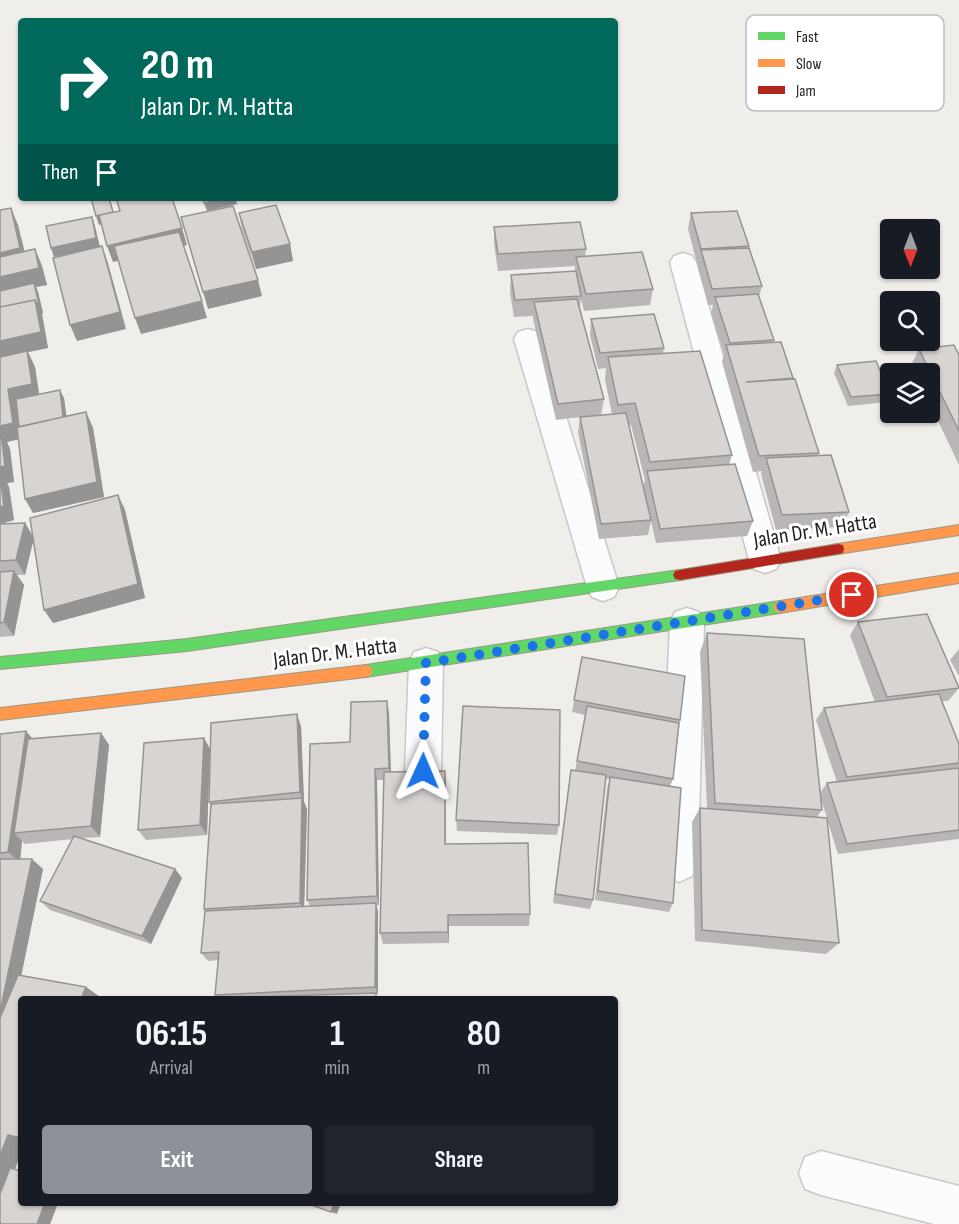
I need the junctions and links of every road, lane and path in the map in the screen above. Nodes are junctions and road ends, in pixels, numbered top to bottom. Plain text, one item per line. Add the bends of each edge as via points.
1 (683, 262) dead end
2 (528, 339) dead end
3 (959, 531) edge
4 (765, 560) junction
5 (959, 578) edge
6 (603, 587) junction
7 (687, 622) junction
8 (436, 657) junction
9 (0, 663) edge
10 (0, 714) edge
11 (423, 771) edge
12 (679, 862) edge
13 (821, 1173) dead end
14 (959, 1208) edge

1 - 4 street
2 - 6 street
3 - 4 main road, Jalan Dr. M. Hatta
4 - 6 main road, Jalan Dr. M. Hatta
5 - 7 main road, Jalan Dr. M. Hatta
6 - 9 main road, Jalan Dr. M. Hatta via 434,615
7 - 8 main road, Jalan Dr. M. Hatta
7 - 12 street
8 - 10 main road, Jalan Dr. M. Hatta via 204,691
8 - 11 street
13 - 14 street

